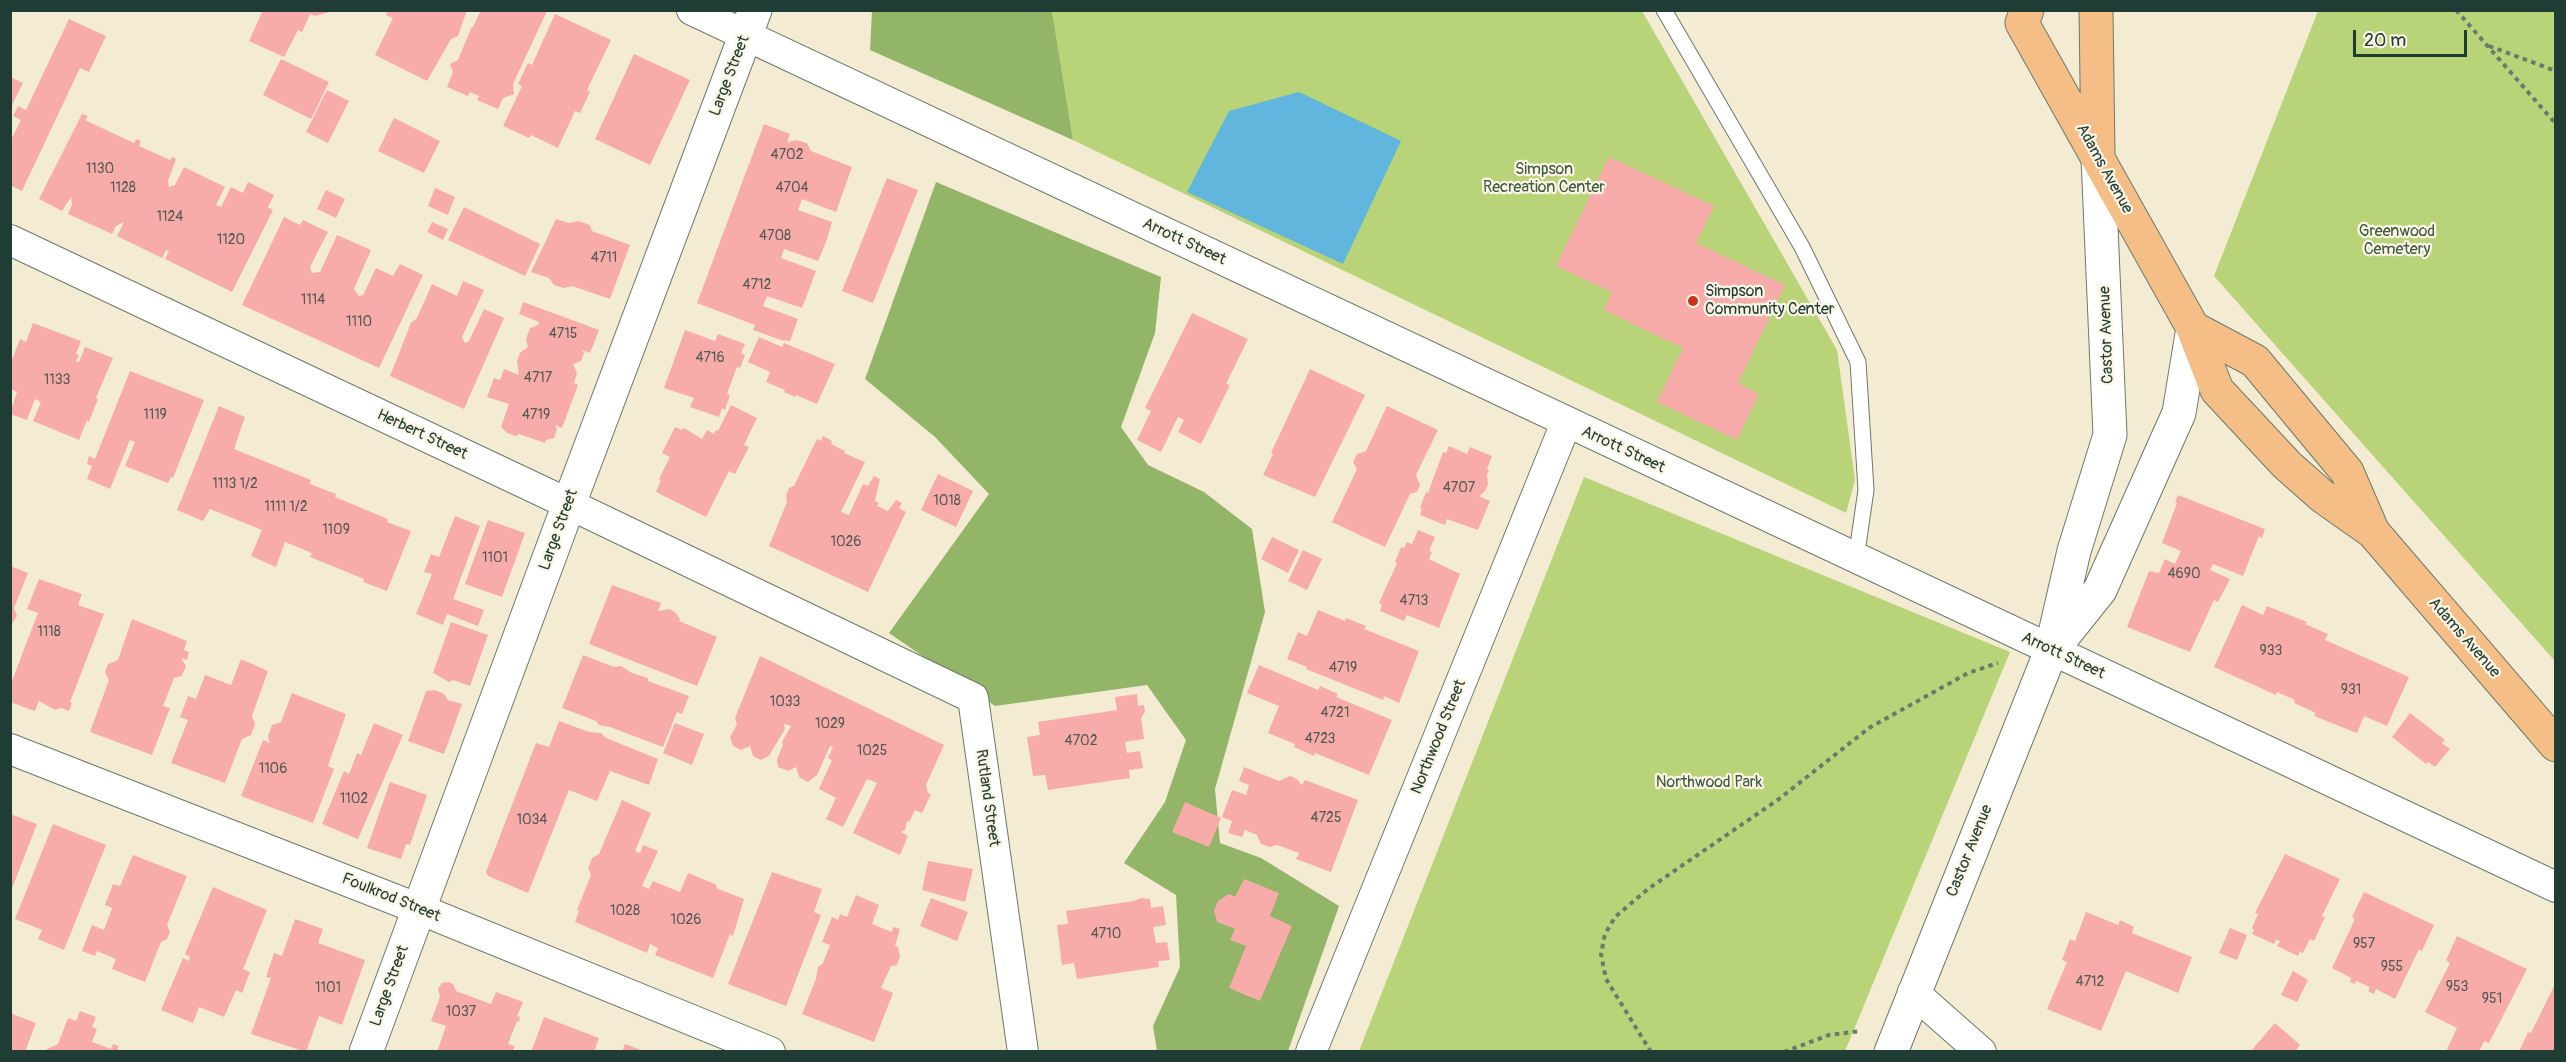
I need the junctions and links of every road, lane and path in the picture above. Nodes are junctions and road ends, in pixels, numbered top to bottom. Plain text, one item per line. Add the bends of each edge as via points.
1 (692, 10) edge
2 (1664, 10) edge
3 (2096, 10) edge
4 (2456, 10) edge
5 (2020, 15) edge
6 (750, 23) edge
7 (2488, 46) junction
8 (2556, 70) edge
9 (2556, 124) edge
10 (2098, 159) junction
11 (10, 240) edge
12 (2193, 328) junction
13 (1566, 423) junction
14 (569, 504) junction
15 (2373, 532) junction
16 (1856, 559) junction
17 (832, 631) joint
18 (2051, 651) junction
19 (2556, 745) edge
20 (10, 749) edge
21 (2556, 887) edge
22 (419, 909) junction
23 (1913, 992) junction
24 (1895, 1039) edge
25 (366, 1052) edge
26 (770, 1052) edge
27 (1023, 1052) edge
28 (1311, 1052) edge
29 (1651, 1052) edge
30 (1784, 1052) edge
31 (1981, 1052) edge

1 - 6 street, Arrott Street
2 - 16 lane via 1802,247 1858,362 1866,490
3 - 10 main road, Castor Avenue
4 - 7 path
5 - 10 main road, Adams Avenue
6 - 13 street, Arrott Street
6 - 14 street, Large Street
7 - 8 path
7 - 9 path
10 - 12 main road, Adams Avenue
10 - 18 street, Castor Avenue via 2110,435 2074,551
11 - 14 street, Herbert Street
12 - 15 main road, Adams Avenue via 2217,390 2287,465
12 - 15 main road, Adams Avenue via 2254,362 2347,472
12 - 18 street, Castor Avenue via 2179,413 2100,590
13 - 16 street, Arrott Street
13 - 28 street, Northwood Street
14 - 17 street, Herbert Street
14 - 22 street, Large Street
15 - 19 main road, Adams Avenue
16 - 18 street, Arrott Street
17 - 27 street, Rutland Street via 973,698
18 - 21 street, Arrott Street
18 - 23 street, Castor Avenue
18 - 29 path via 1977,670 1869,728 1779,799 1648,889 1615,917 1605,934 1601,954 1606,979
20 - 22 street, Foulkrod Street
22 - 25 street, Large Street
22 - 26 street, Foulkrod Street
23 - 24 street, Castor Avenue
23 - 31 street
24 - 30 path via 1829,1035

